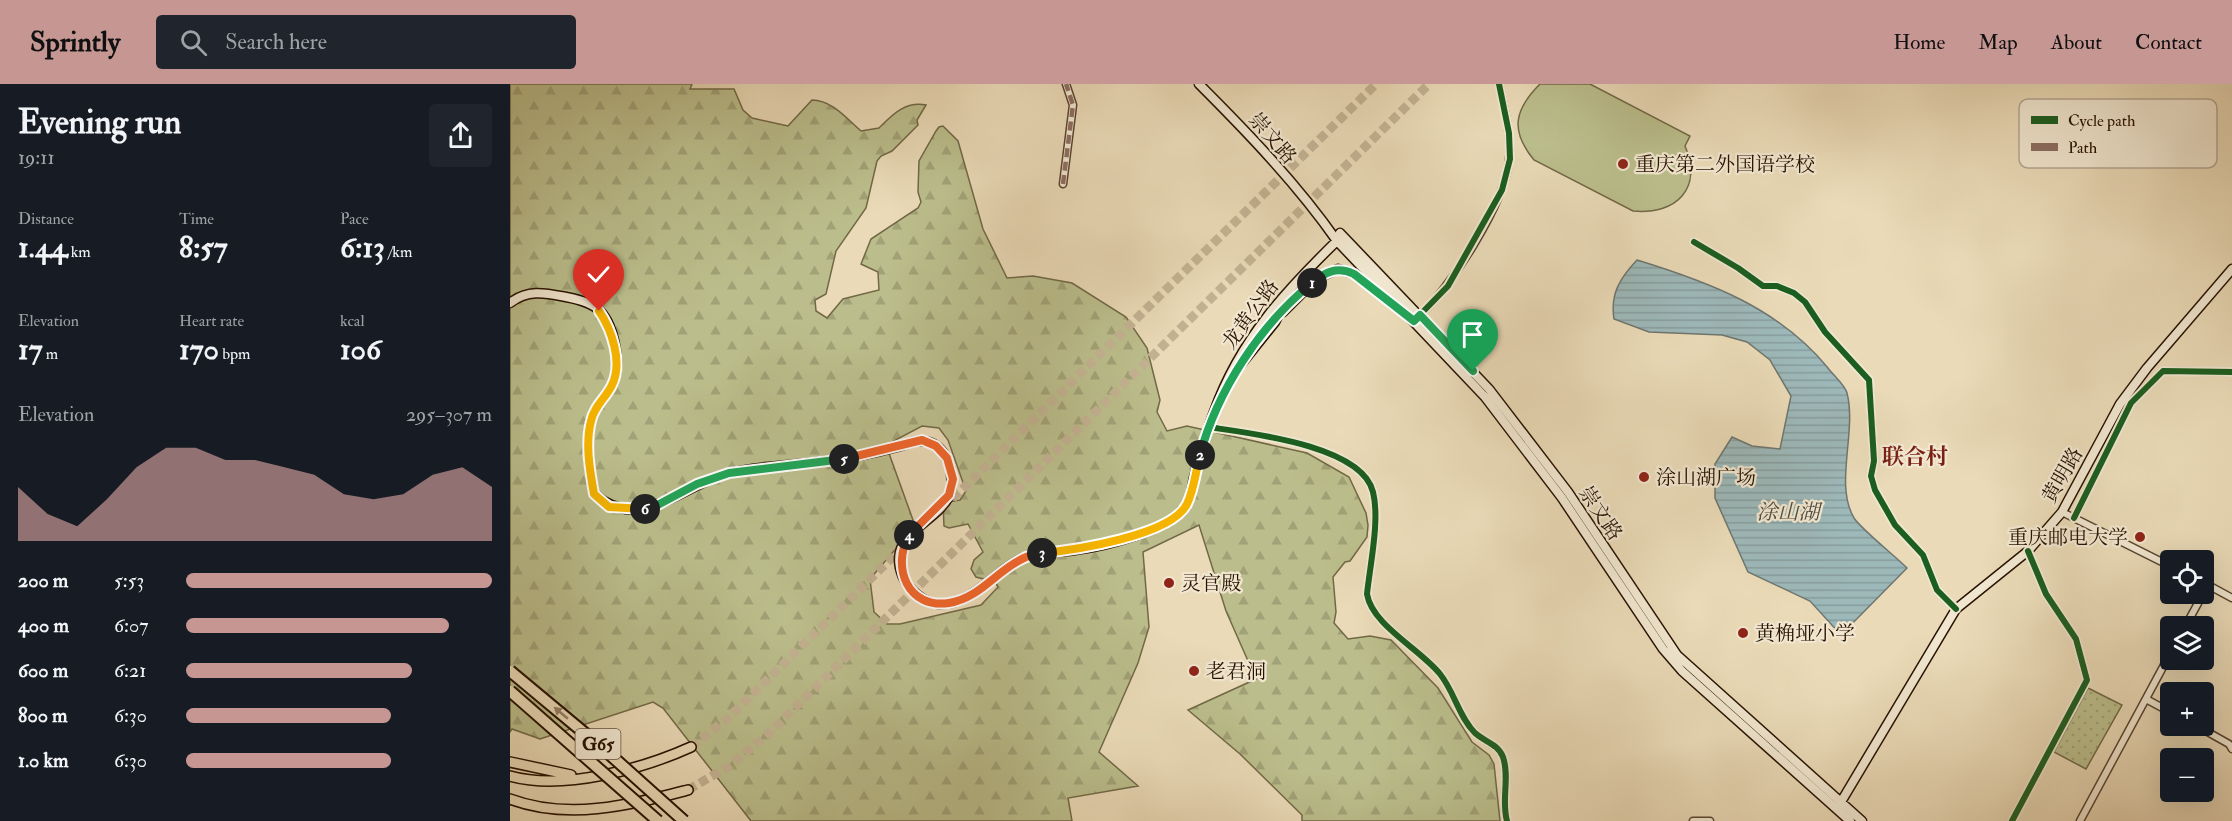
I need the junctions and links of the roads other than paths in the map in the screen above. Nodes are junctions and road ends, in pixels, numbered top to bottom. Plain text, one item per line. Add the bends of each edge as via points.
1 (1066, 84) edge
2 (1199, 84) edge
3 (1499, 84) edge
4 (1063, 184) dead end
5 (1341, 240) junction
6 (1694, 242) dead end
7 (2232, 269) edge
8 (510, 303) edge
9 (1417, 318) junction
10 (1264, 321) junction
11 (1275, 322) junction
12 (1245, 353) junction
13 (2232, 372) edge
14 (1208, 427) junction
15 (2062, 512) junction
16 (2074, 518) junction
17 (2028, 551) junction
18 (2160, 561) edge
19 (2214, 588) edge
20 (2232, 598) edge
21 (1956, 609) junction
22 (510, 670) edge
23 (2161, 670) edge
24 (510, 691) edge
25 (2146, 699) junction
26 (2160, 707) edge
27 (2214, 736) edge
28 (691, 747) tunnel mouth
29 (2232, 749) edge
30 (510, 762) edge
31 (510, 776) edge
32 (585, 778) junction
33 (688, 790) tunnel mouth
34 (510, 799) edge
35 (1839, 806) junction
36 (658, 821) edge
37 (684, 821) edge
38 (1506, 821) edge
39 (1693, 821) edge
40 (1710, 821) edge
41 (1850, 821) edge
42 (1862, 821) edge
43 (2012, 821) edge
44 (2080, 821) edge

1 - 4 street via 1072,105
2 - 5 main road, 崇文路 via 1235,119
3 - 9 street via 1509,142 1508,173 1448,286
5 - 9 main road, 崇文路
5 - 10 main road, 龙黄公路 via 1288,289
5 - 11 main road, 龙黄公路 via 1291,291
6 - 21 street via 1763,286 1777,286 1805,302 1825,332 1869,380 1874,461 1871,476 1875,490 1895,525 1923,555 1937,590
7 - 15 main road, 黄明路 via 2120,404
8 - 14 main road, 龙黄公路 via 523,293 578,299 599,311 608,325 618,366 612,385 590,422 588,460 594,494 609,507 650,509 697,484 729,473 855,458 922,440 936,446 947,458 953,479 949,495 909,534 901,550 900,569 917,595 936,604 969,596 1023,558 1077,550 1171,521 1187,506
9 - 11 main road via 1354,274 1338,269 1308,286
9 - 35 main road, 崇文路 via 1478,377 1568,492 1677,655
10 - 11 main road via 1272,315
10 - 12 main road, 龙黄公路
11 - 12 main road, 龙黄公路
12 - 14 main road, 龙黄公路 via 1226,380
13 - 16 street via 2163,371 2131,403
14 - 38 street via 1307,445 1353,468 1369,482 1375,512 1369,604 1377,616 1441,674 1475,733 1497,747 1505,773
15 - 16 street
15 - 17 main road, 黄明路
16 - 18 street
17 - 21 main road, 黄明路
17 - 43 street via 2046,594 2076,639 2087,680
19 - 20 street
21 - 35 main road, 黄明路
37 -> 22 highway, G65, bridge
23 - 25 street
24 - 36 highway, G65, bridge
25 - 26 street
25 - 44 street
27 - 29 street
28 - 32 main road, bridge
30 - 32 main road
31 - 32 main road via 536,780
33 - 34 main road, bridge via 597,811 539,808
35 - 41 main road, 崇文路
35 - 42 main road, 崇文路
39 - 40 street

